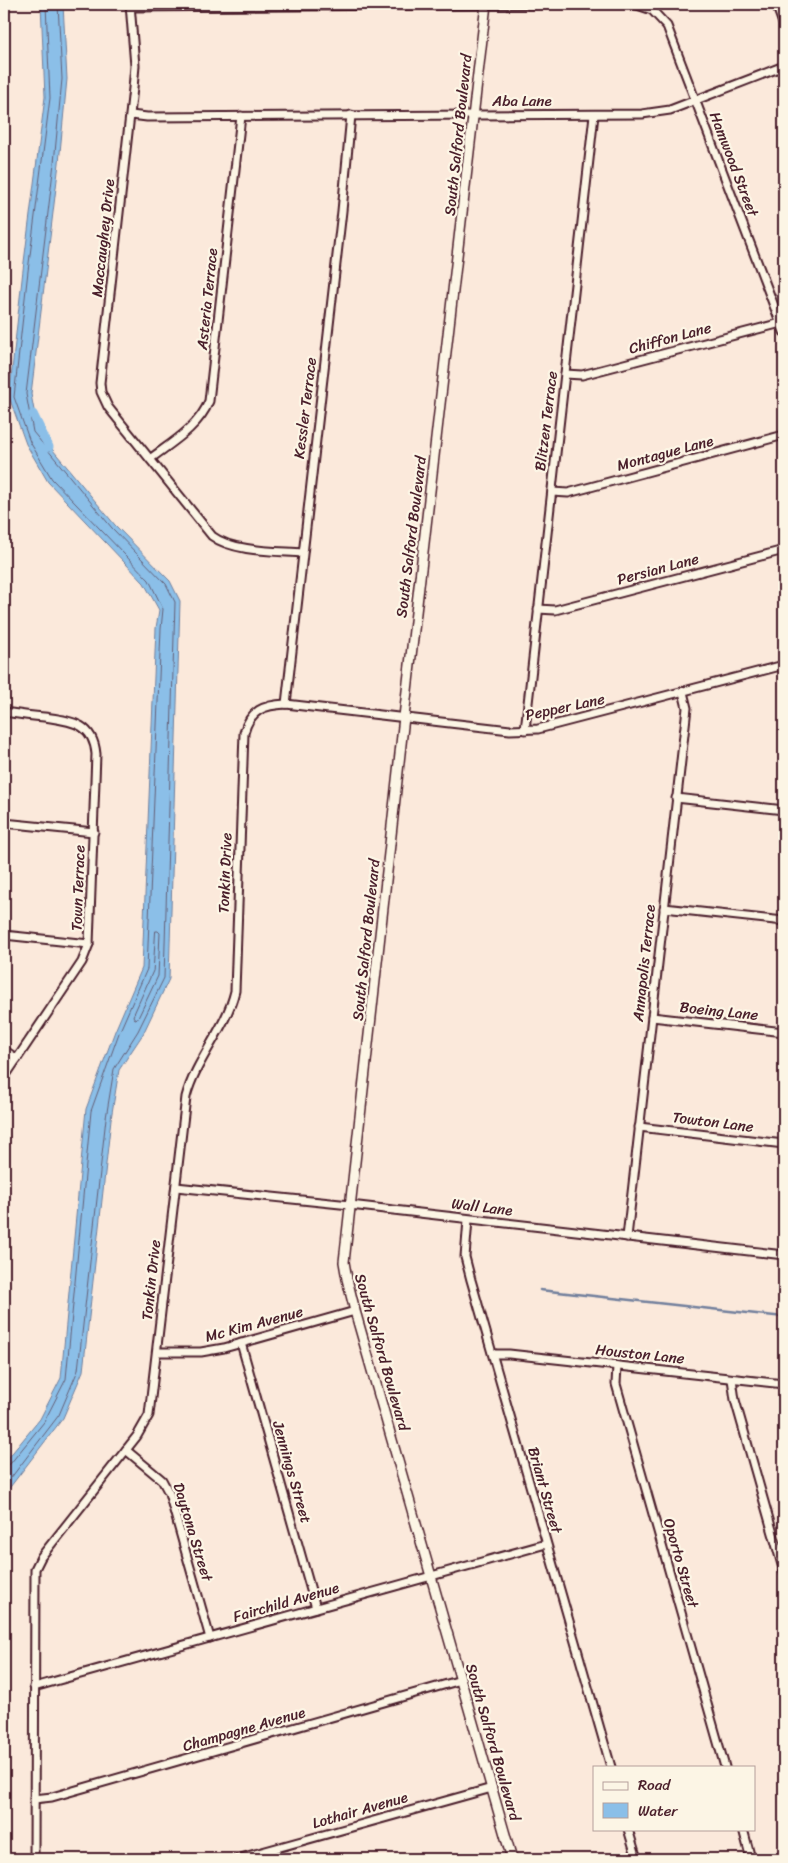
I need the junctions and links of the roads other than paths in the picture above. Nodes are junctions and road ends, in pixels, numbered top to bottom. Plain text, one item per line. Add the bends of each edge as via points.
1 (486, 4) edge
2 (536, 4) edge
3 (634, 4) edge
4 (776, 4) edge
5 (130, 5) edge
6 (784, 26) edge
7 (784, 66) edge
8 (695, 101) junction
9 (131, 115) junction
10 (351, 115) junction
11 (474, 115) junction
12 (594, 115) junction
13 (241, 116) junction
14 (780, 323) junction
15 (784, 332) edge
16 (565, 374) junction
17 (784, 436) edge
18 (150, 460) junction
19 (552, 492) junction
20 (784, 550) edge
21 (302, 553) junction
22 (538, 610) junction
23 (784, 665) edge
24 (683, 692) junction
25 (286, 704) junction
26 (4, 712) edge
27 (404, 717) junction
28 (525, 730) junction
29 (676, 798) junction
30 (784, 810) edge
31 (4, 823) edge
32 (94, 832) junction
33 (664, 908) junction
34 (784, 921) edge
35 (4, 935) edge
36 (89, 944) junction
37 (652, 1018) junction
38 (784, 1032) edge
39 (4, 1050) edge
40 (16, 1059) junction
41 (4, 1078) edge
42 (639, 1127) junction
43 (784, 1144) edge
44 (176, 1187) junction
45 (350, 1205) junction
46 (468, 1220) junction
47 (626, 1237) junction
48 (784, 1255) edge
49 (355, 1311) junction
50 (241, 1343) junction
51 (158, 1352) junction
52 (494, 1354) junction
53 (616, 1366) junction
54 (732, 1379) junction
55 (784, 1384) edge
56 (126, 1450) junction
57 (546, 1544) junction
58 (784, 1572) edge
59 (431, 1576) junction
60 (316, 1608) junction
61 (210, 1638) junction
62 (461, 1680) junction
63 (34, 1687) junction
64 (611, 1766) edge
65 (725, 1766) edge
66 (492, 1788) junction
67 (34, 1799) junction
68 (628, 1830) edge
69 (743, 1830) edge
70 (34, 1859) edge
71 (237, 1859) edge
72 (512, 1859) edge
73 (637, 1859) edge
74 (751, 1859) edge

1 - 2 street
1 - 5 street
1 - 11 street, South Salford Boulevard
3 - 8 street, Hamwood Street via 652,10 667,26
4 - 6 street
5 - 9 street, Maccaughey Drive via 134,66
7 - 8 street, Aba Lane
8 - 12 street, Aba Lane via 654,114
8 - 14 street, Hamwood Street
9 - 13 street, Aba Lane
9 - 18 street, Maccaughey Drive via 100,383 108,407
10 - 11 street, Aba Lane
10 - 13 street, Aba Lane
10 - 21 street, Kessler Terrace
11 - 12 street, Aba Lane
11 - 27 street, South Salford Boulevard
12 - 16 street, Blitzen Terrace
13 - 18 street, Asteria Terrace via 209,401 196,423
14 - 15 street, Hamwood Street
14 - 16 street, Chiffon Lane via 582,375
16 - 19 street, Blitzen Terrace
17 - 19 street, Montague Lane via 568,493
18 - 21 street, Maccaughey Drive via 219,541 233,546
19 - 22 street, Blitzen Terrace
20 - 22 street, Persian Lane via 556,610
21 - 25 street, Kessler Terrace
22 - 28 street, Blitzen Terrace
23 - 24 street, Pepper Lane
24 - 28 street, Pepper Lane
24 - 29 street, Annapolis Terrace via 687,708
25 - 27 street, Pepper Lane
25 - 44 street, Tonkin Drive via 270,705 256,712 244,733 235,991 229,1012 188,1090
26 - 32 street, Town Terrace via 72,721 90,735 96,747
27 - 28 street, Pepper Lane
27 - 45 street, South Salford Boulevard
29 - 30 street
29 - 33 street, Annapolis Terrace
31 - 32 street
32 - 36 street, Town Terrace
33 - 34 street
33 - 37 street, Annapolis Terrace
35 - 36 street
36 - 40 street, Town Terrace via 82,962
37 - 38 street, Boeing Lane
37 - 42 street, Annapolis Terrace
39 - 40 street
40 - 41 street, Town Terrace
42 - 43 street, Towton Lane
42 - 47 street, Annapolis Terrace
44 - 45 street, Wall Lane
44 - 51 street, Tonkin Drive
45 - 46 street, Wall Lane
45 - 49 street, South Salford Boulevard via 344,1262
46 - 47 street, Wall Lane
46 - 52 street, Briant Street via 466,1257
47 - 48 street, Wall Lane
49 - 50 street, Mc Kim Avenue
49 - 59 street, South Salford Boulevard
50 - 51 street, Mc Kim Avenue via 201,1352
50 - 60 street, Jennings Street
51 - 56 street, Tonkin Drive via 149,1415
52 - 53 street, Houston Lane
52 - 57 street, Briant Street
53 - 54 street, Houston Lane
53 - 65 street, Oporto Street via 616,1384
54 - 55 street, Houston Lane
54 - 58 street via 735,1400
56 - 61 street, Daytona Street via 162,1480 169,1493
56 - 63 street, Tonkin Drive via 37,1564 34,1578
57 - 59 street, Fairchild Avenue
57 - 64 street, Briant Street
59 - 60 street, Fairchild Avenue
59 - 62 street, South Salford Boulevard
60 - 61 street, Fairchild Avenue
61 - 63 street, Fairchild Avenue
62 - 66 street, South Salford Boulevard
62 - 67 street, Champagne Avenue via 52,1797
63 - 67 street, Tonkin Drive
66 - 71 street, Lothair Avenue
66 - 72 street, South Salford Boulevard
67 - 70 street, Tonkin Drive
68 - 73 street
69 - 74 street

